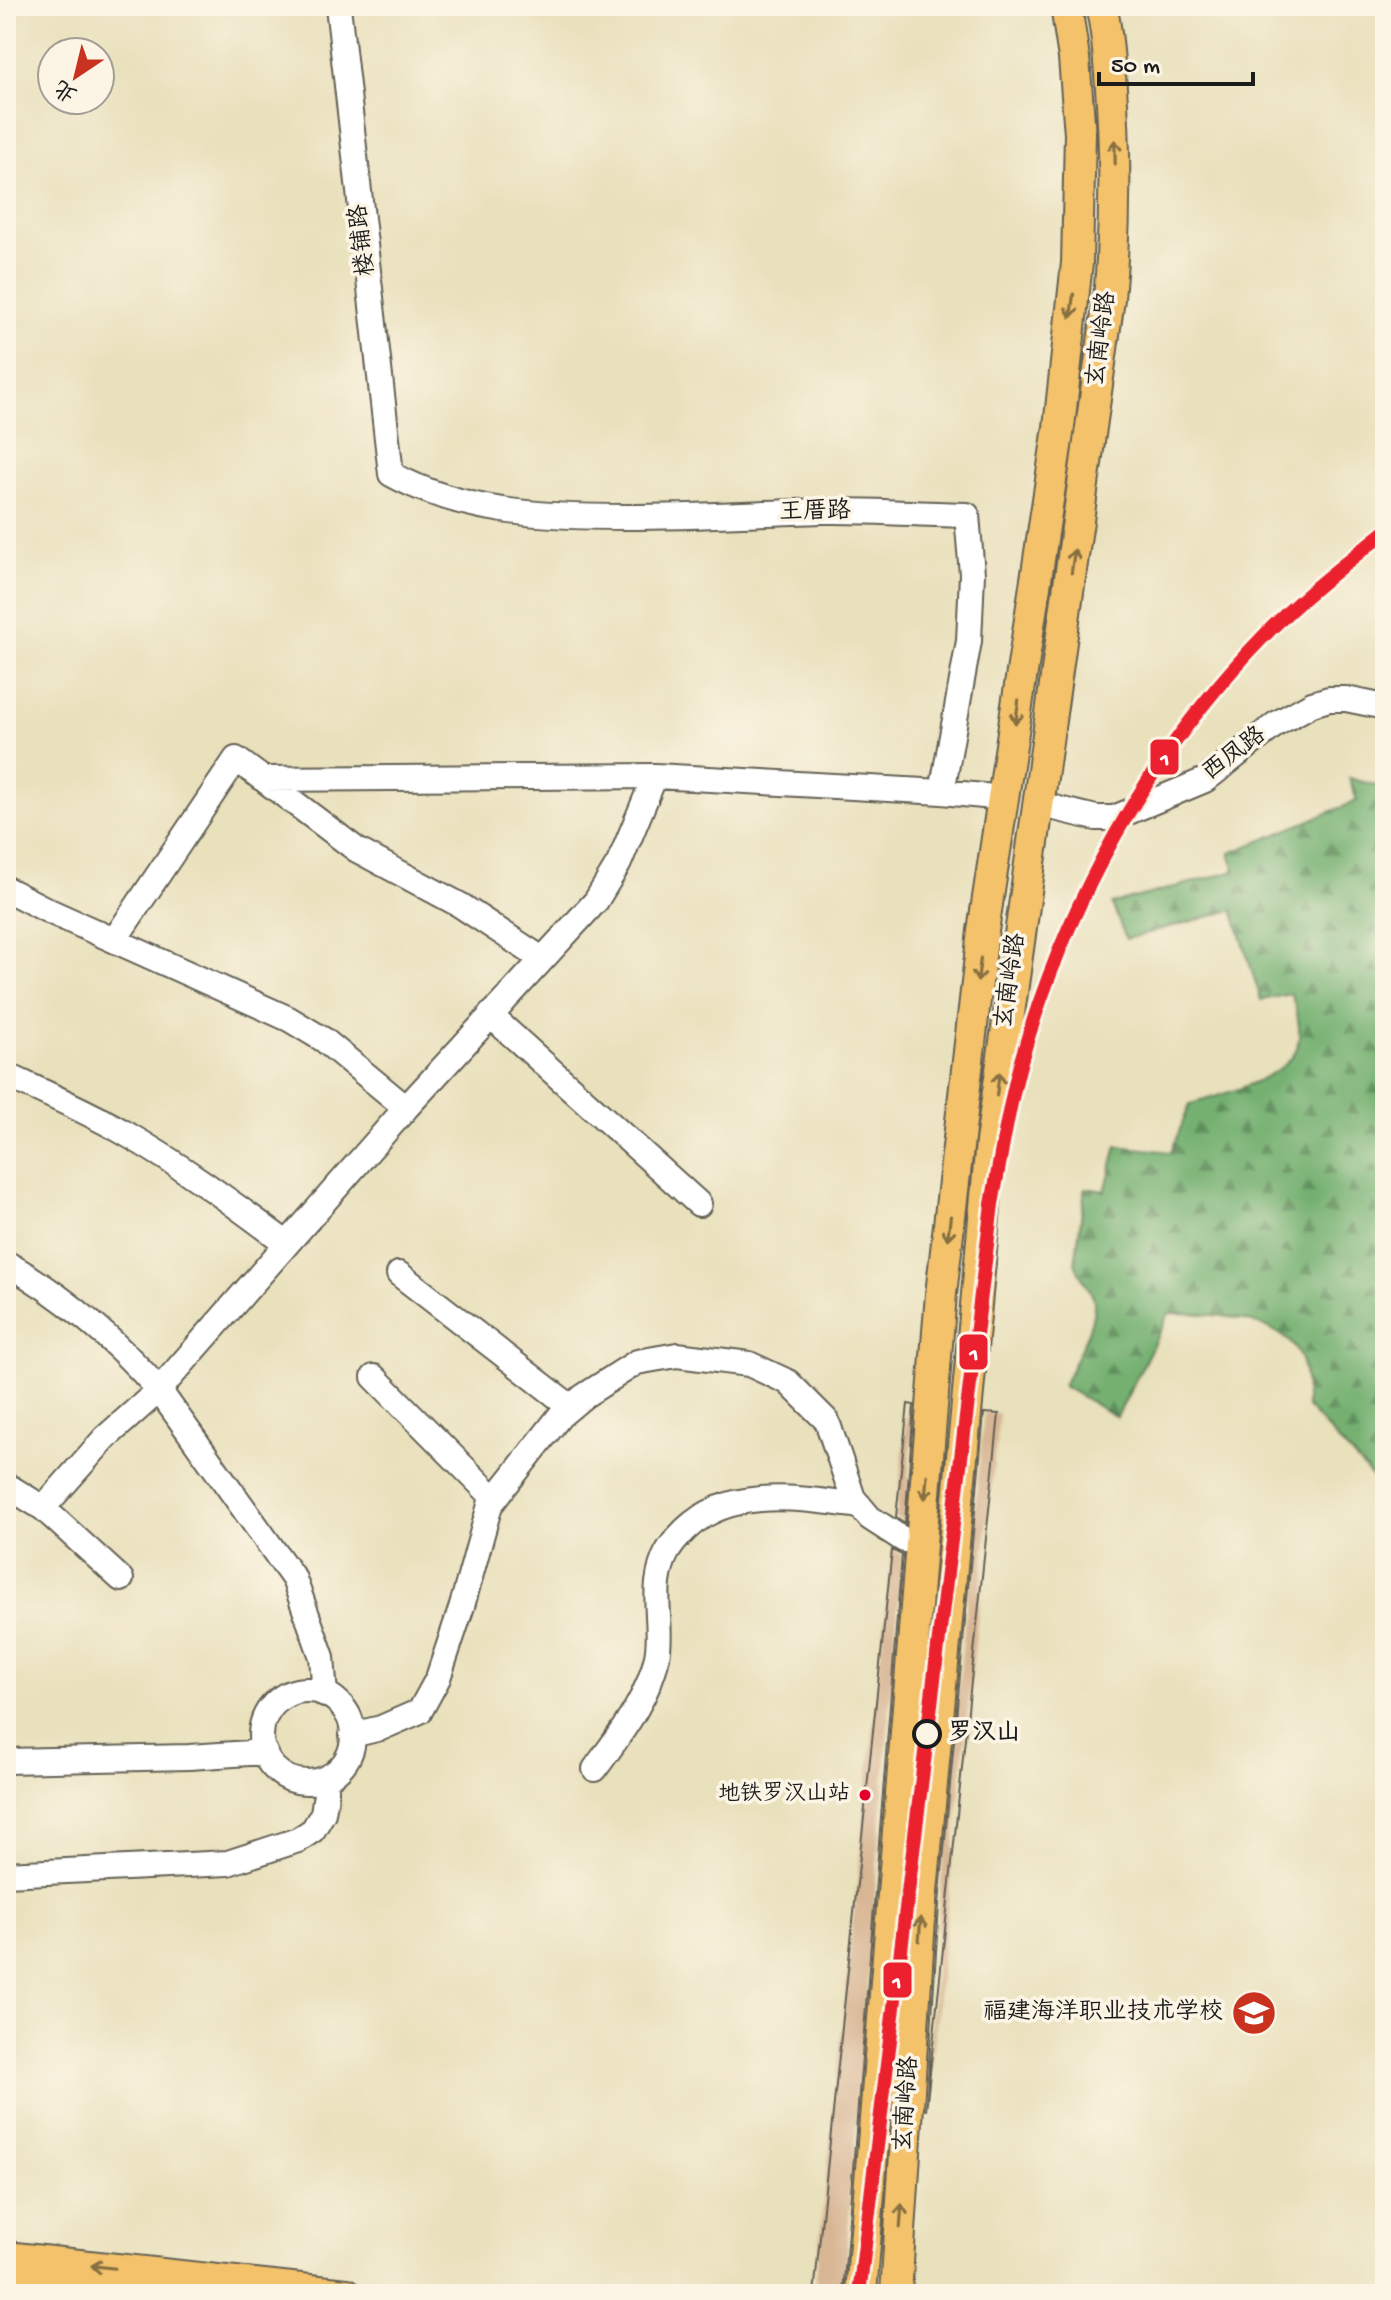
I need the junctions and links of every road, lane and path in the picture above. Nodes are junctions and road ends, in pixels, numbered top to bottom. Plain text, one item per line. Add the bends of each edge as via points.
1 (338, 6) edge
2 (1104, 7) edge
3 (1067, 11) edge
4 (391, 474) joint
5 (1385, 707) edge
6 (655, 776) junction
7 (263, 779) junction
8 (942, 792) junction
9 (1004, 798) junction
10 (1038, 804) junction
11 (6, 889) edge
12 (115, 939) junction
13 (542, 959) junction
14 (490, 1015) junction
15 (6, 1075) edge
16 (406, 1108) junction
17 (699, 1204) dead end
18 (287, 1244) junction
19 (6, 1263) edge
20 (399, 1274) dead end
21 (374, 1377) dead end
22 (159, 1390) junction
23 (571, 1407) junction
24 (6, 1485) edge
25 (495, 1499) junction
26 (860, 1506) junction
27 (43, 1508) junction
28 (904, 1540) dead end
29 (121, 1579) dead end
30 (325, 1695) junction
31 (352, 1735) junction
32 (265, 1752) junction
33 (6, 1761) edge
34 (595, 1769) dead end
35 (326, 1779) junction
36 (6, 1874) edge
37 (6, 2257) edge
38 (6, 2280) edge
39 (134, 2294) edge
40 (347, 2294) edge
41 (861, 2294) edge
42 (896, 2294) edge

1 - 4 street, 楼铺路
2 - 3 street
10 -> 2 main road, 玄南岭路 via 1109,299 1113,98
3 -> 9 main road, 玄南岭路 via 1080,134 1079,228 1059,427
4 - 8 street, 王厝路 via 452,500 564,517 825,511 967,515 972,574 969,641
5 - 10 street, 西凤路 via 1337,698 1312,704 1276,724 1205,780 1123,816 1096,818
6 - 7 street
6 - 8 street
6 - 13 street via 609,883
7 - 12 street via 236,759
7 - 13 street via 357,850 460,905
8 - 9 street
9 -> 41 main road, 玄南岭路 via 983,931 941,1294
42 -> 10 main road, 玄南岭路 via 921,1903 975,1298 1000,1067
11 - 12 street
12 - 16 street via 305,1028
13 - 14 street
14 - 16 street
14 - 17 street
15 - 18 street via 153,1150
16 - 18 street
18 - 22 street
19 - 22 street via 87,1320
20 - 23 street
21 - 25 street
22 - 27 street via 105,1438
22 - 30 street via 294,1579 322,1657
23 - 25 street
23 - 26 street via 637,1362 677,1355 749,1364 788,1382 827,1421
24 - 27 street
25 - 31 street via 438,1678 420,1711
26 - 28 street
26 - 34 street via 794,1497 736,1502 698,1517 666,1549 658,1583 657,1655 648,1686
27 - 29 street
30 - 31 street via 344,1708
30 - 32 street via 293,1692 275,1703 264,1717
31 - 35 street via 344,1764
32 - 33 street
32 - 35 street via 288,1778
35 - 36 street via 323,1813 313,1830 228,1863
40 -> 37 main road
38 - 39 main road

